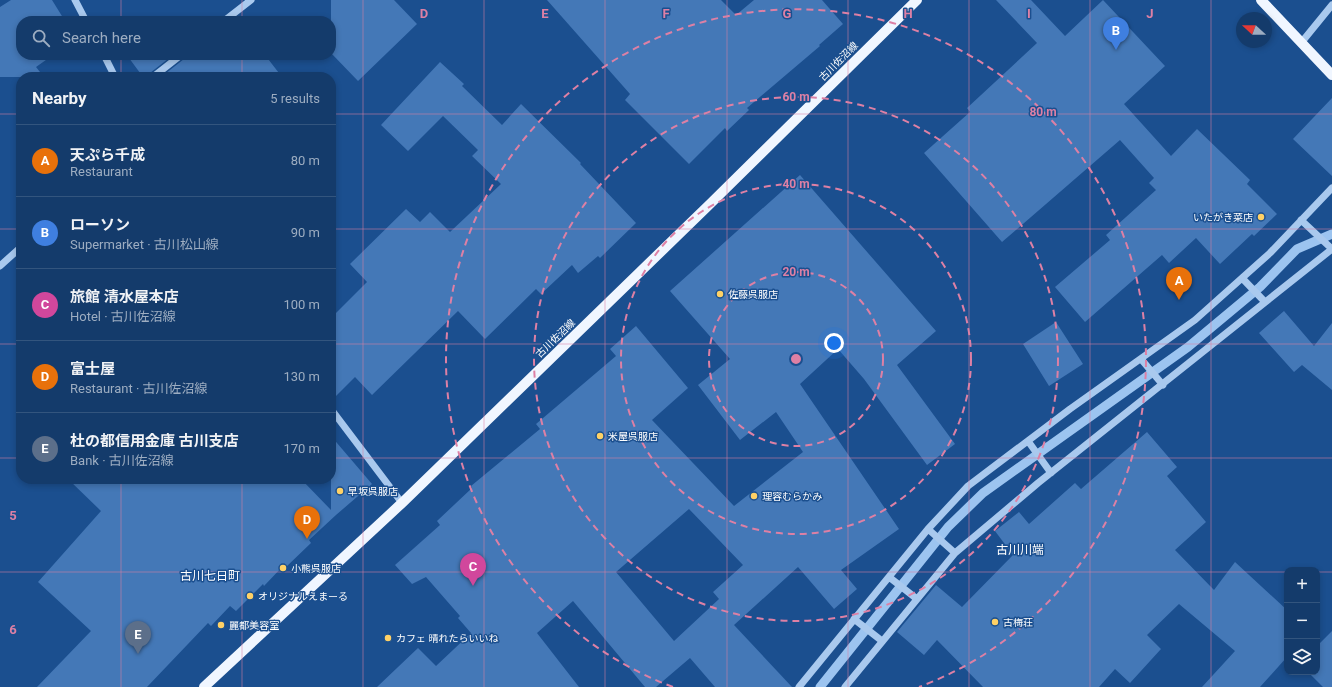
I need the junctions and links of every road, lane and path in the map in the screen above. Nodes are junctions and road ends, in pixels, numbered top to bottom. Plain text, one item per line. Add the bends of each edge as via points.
1 (75, 0) edge
2 (251, 0) edge
3 (917, 0) edge
4 (1261, 0) edge
5 (1332, 5) edge
6 (83, 16) edge
7 (230, 16) edge
8 (1302, 43) junction
9 (106, 60) edge
10 (174, 60) edge
11 (112, 72) edge
12 (159, 72) edge
13 (1332, 75) edge
14 (1332, 188) edge
15 (1301, 220) junction
16 (1332, 249) edge
17 (16, 252) edge
18 (0, 266) edge
19 (1242, 278) junction
20 (1265, 302) junction
21 (1141, 358) junction
22 (1163, 385) junction
23 (336, 416) edge
24 (1028, 441) junction
25 (1051, 473) junction
26 (402, 503) junction
27 (928, 529) junction
28 (955, 553) junction
29 (889, 577) junction
30 (917, 599) junction
31 (854, 619) junction
32 (882, 641) junction
33 (204, 687) edge
34 (799, 687) edge
35 (845, 687) edge

1 - 6 street
2 - 7 street
3 - 26 main road, 古川佐沼線
4 - 8 main road
5 - 8 street
8 - 13 main road
9 - 11 street
10 - 12 street
14 - 15 street
15 - 16 street
15 - 19 street
16 - 20 street
17 - 18 street
19 - 20 street
19 - 21 street via 1195,320
20 - 22 street
21 - 22 street
21 - 24 street
22 - 25 street
23 - 26 street
24 - 25 street
24 - 27 street via 968,486
25 - 28 street
26 - 33 main road, 古川佐沼線
27 - 28 street
27 - 29 street
28 - 30 street
29 - 30 street
29 - 31 street
30 - 32 street
31 - 32 street
31 - 34 street
32 - 35 street

